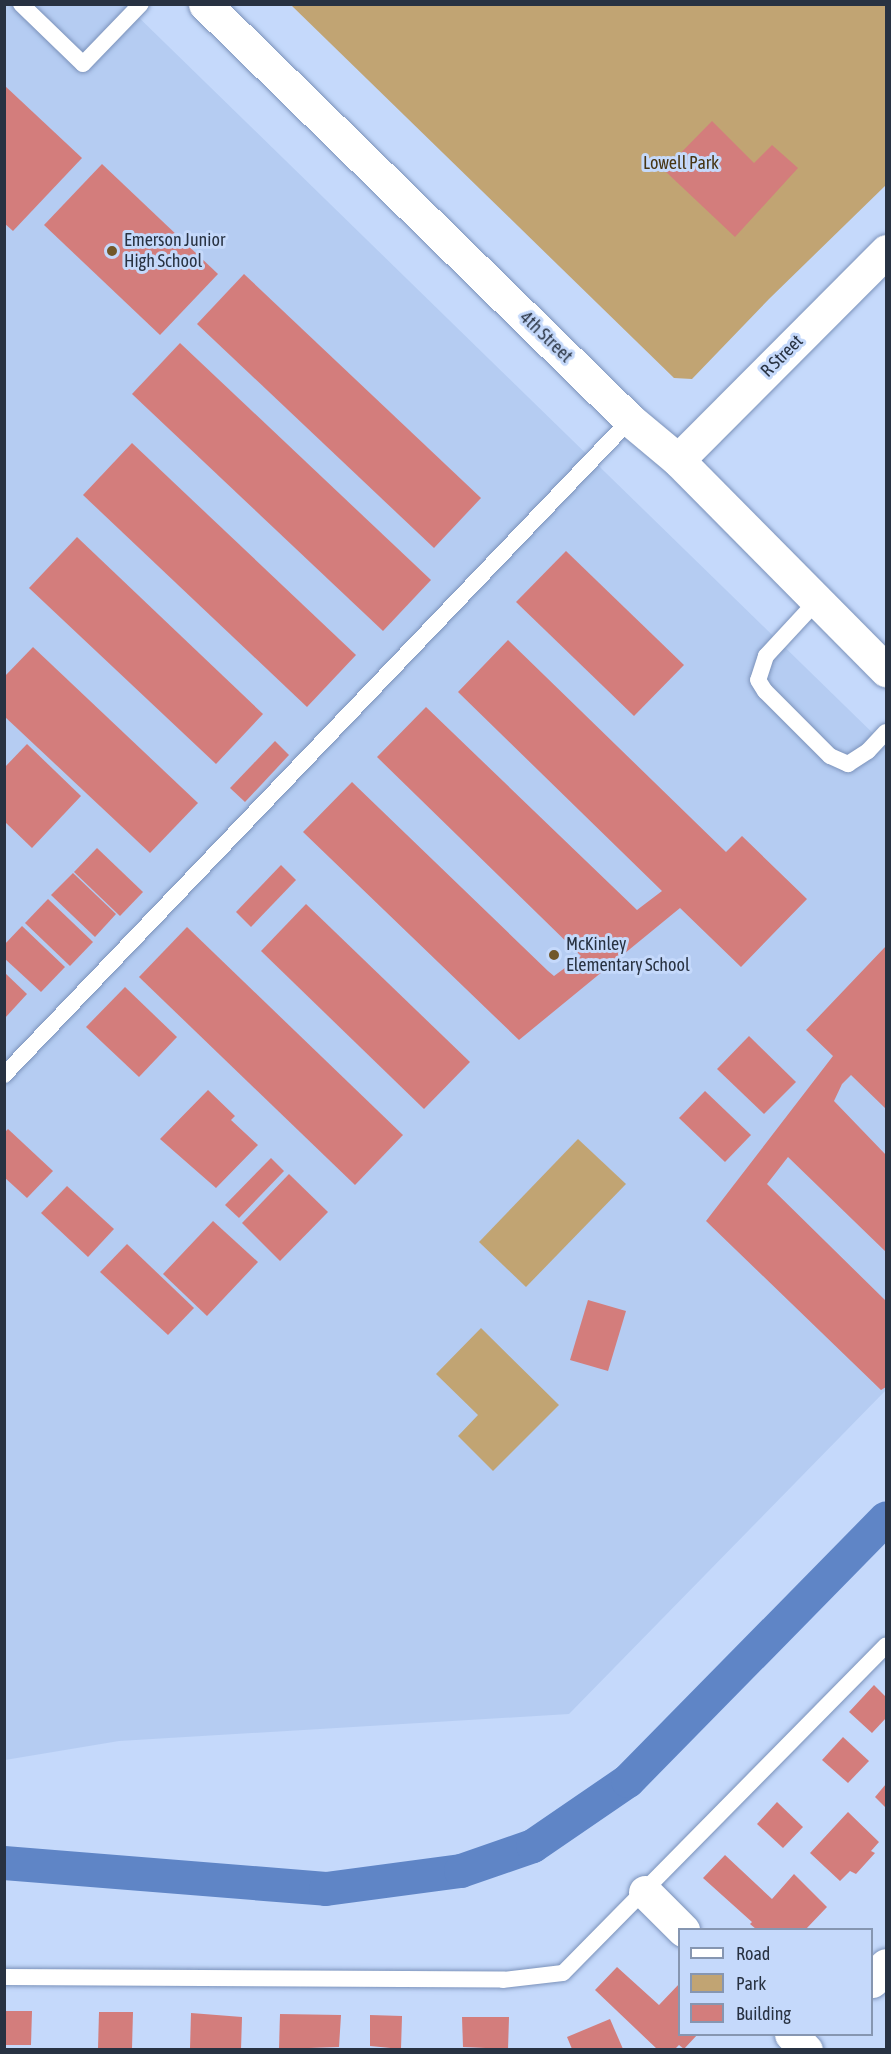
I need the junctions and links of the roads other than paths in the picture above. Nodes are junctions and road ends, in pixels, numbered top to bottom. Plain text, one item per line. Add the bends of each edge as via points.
1 (21, 4) edge
2 (141, 4) edge
3 (205, 4) edge
4 (886, 252) edge
5 (630, 420) junction
6 (678, 460) junction
7 (816, 602) junction
8 (886, 670) edge
9 (886, 732) edge
10 (4, 1075) edge
11 (886, 1645) edge
12 (645, 1892) junction
13 (682, 1928) edge
14 (886, 1965) edge
15 (4, 1977) edge
16 (873, 1980) edge
17 (793, 2036) edge
18 (818, 2036) edge
19 (806, 2049) edge

1 - 2 lane via 83,64
3 - 5 street, 4th Street
4 - 6 street, R Street
5 - 6 street, 4th Street
5 - 10 lane
6 - 7 street, 4th Street
7 - 8 street, 4th Street
7 - 9 lane via 766,656 758,680 830,756 849,764
11 - 12 lane
12 - 13 street
12 - 15 lane via 563,1972 553,1974 503,1980
14 - 16 street
17 - 19 street
18 - 19 street

